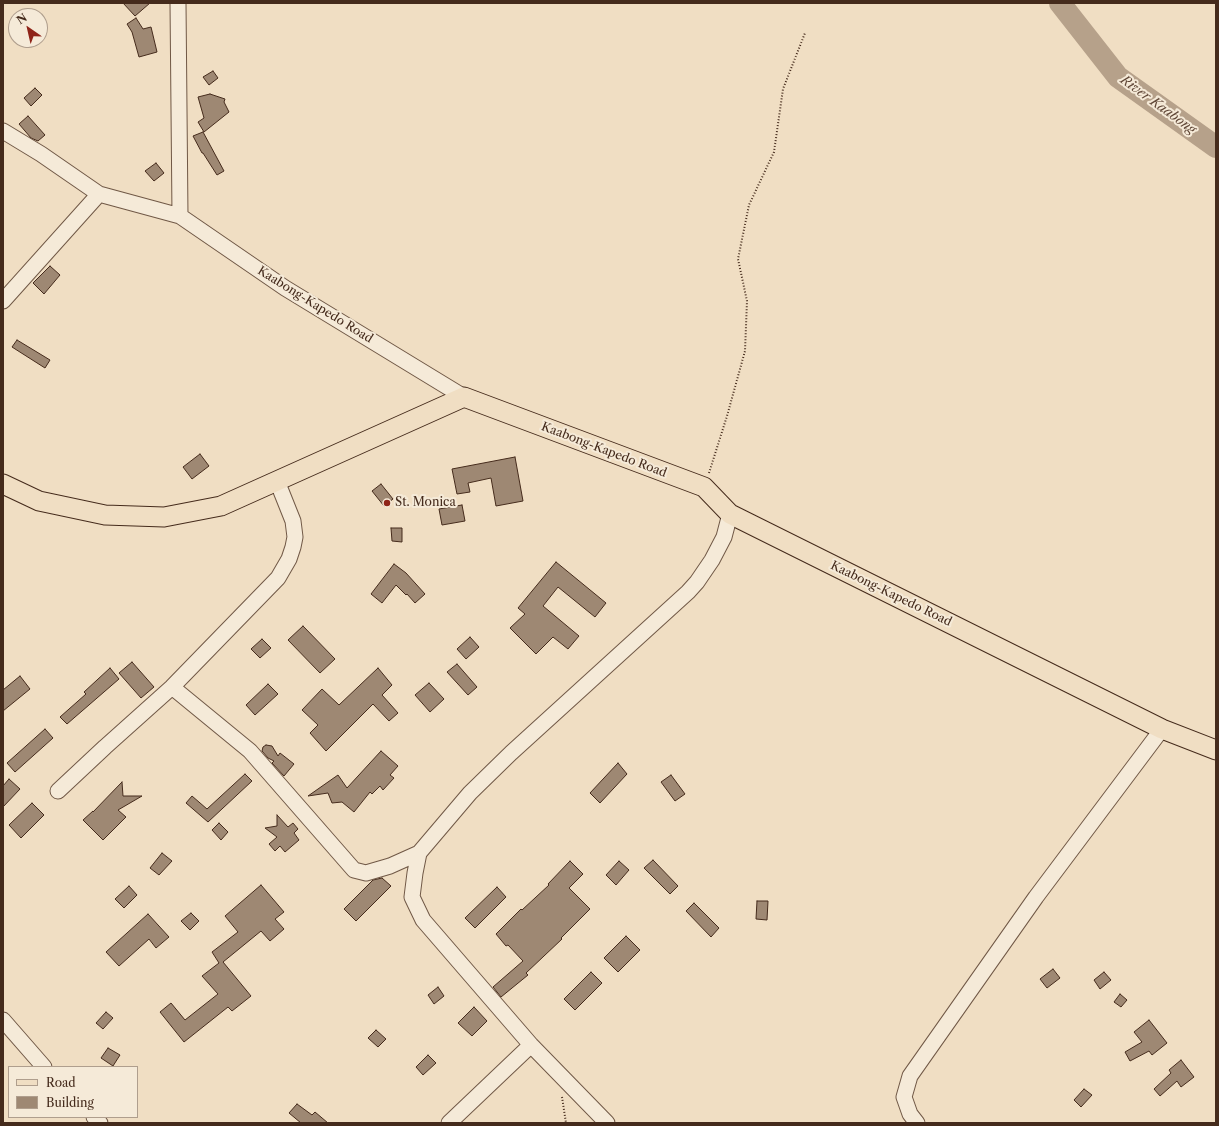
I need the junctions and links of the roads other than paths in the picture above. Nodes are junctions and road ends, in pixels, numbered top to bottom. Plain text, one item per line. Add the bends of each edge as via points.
1 (178, 3) edge
2 (3, 131) edge
3 (99, 194) junction
4 (180, 216) junction
5 (3, 301) edge
6 (464, 397) junction
7 (277, 481) junction
8 (3, 484) edge
9 (730, 514) junction
10 (172, 687) junction
11 (1162, 729) junction
12 (1216, 750) edge
13 (58, 791) dead end
14 (419, 853) junction
15 (3, 1020) edge
16 (531, 1045) junction
17 (43, 1066) edge
18 (449, 1123) edge
19 (607, 1123) edge
20 (918, 1123) edge

1 - 4 street
2 - 3 street, Kaabong-Kapedo Road
3 - 4 street, Kaabong-Kapedo Road
3 - 5 street
4 - 6 street, Kaabong-Kapedo Road via 286,288
6 - 7 main road
6 - 9 main road, Kaabong-Kapedo Road via 704,487
7 - 8 main road via 221,506 164,517 105,515 39,501
7 - 10 street via 293,521 293,547 285,567 278,578
9 - 11 main road, Kaabong-Kapedo Road
9 - 14 street via 724,537 712,560 688,592 511,753 470,793
10 - 13 street
10 - 14 street via 250,751 354,870 366,873
11 - 12 main road, Kaabong-Kapedo Road
11 - 20 street via 1036,897 910,1076 904,1097 910,1114
14 - 16 street via 412,897 423,920
15 - 17 street
16 - 18 street
16 - 19 street

